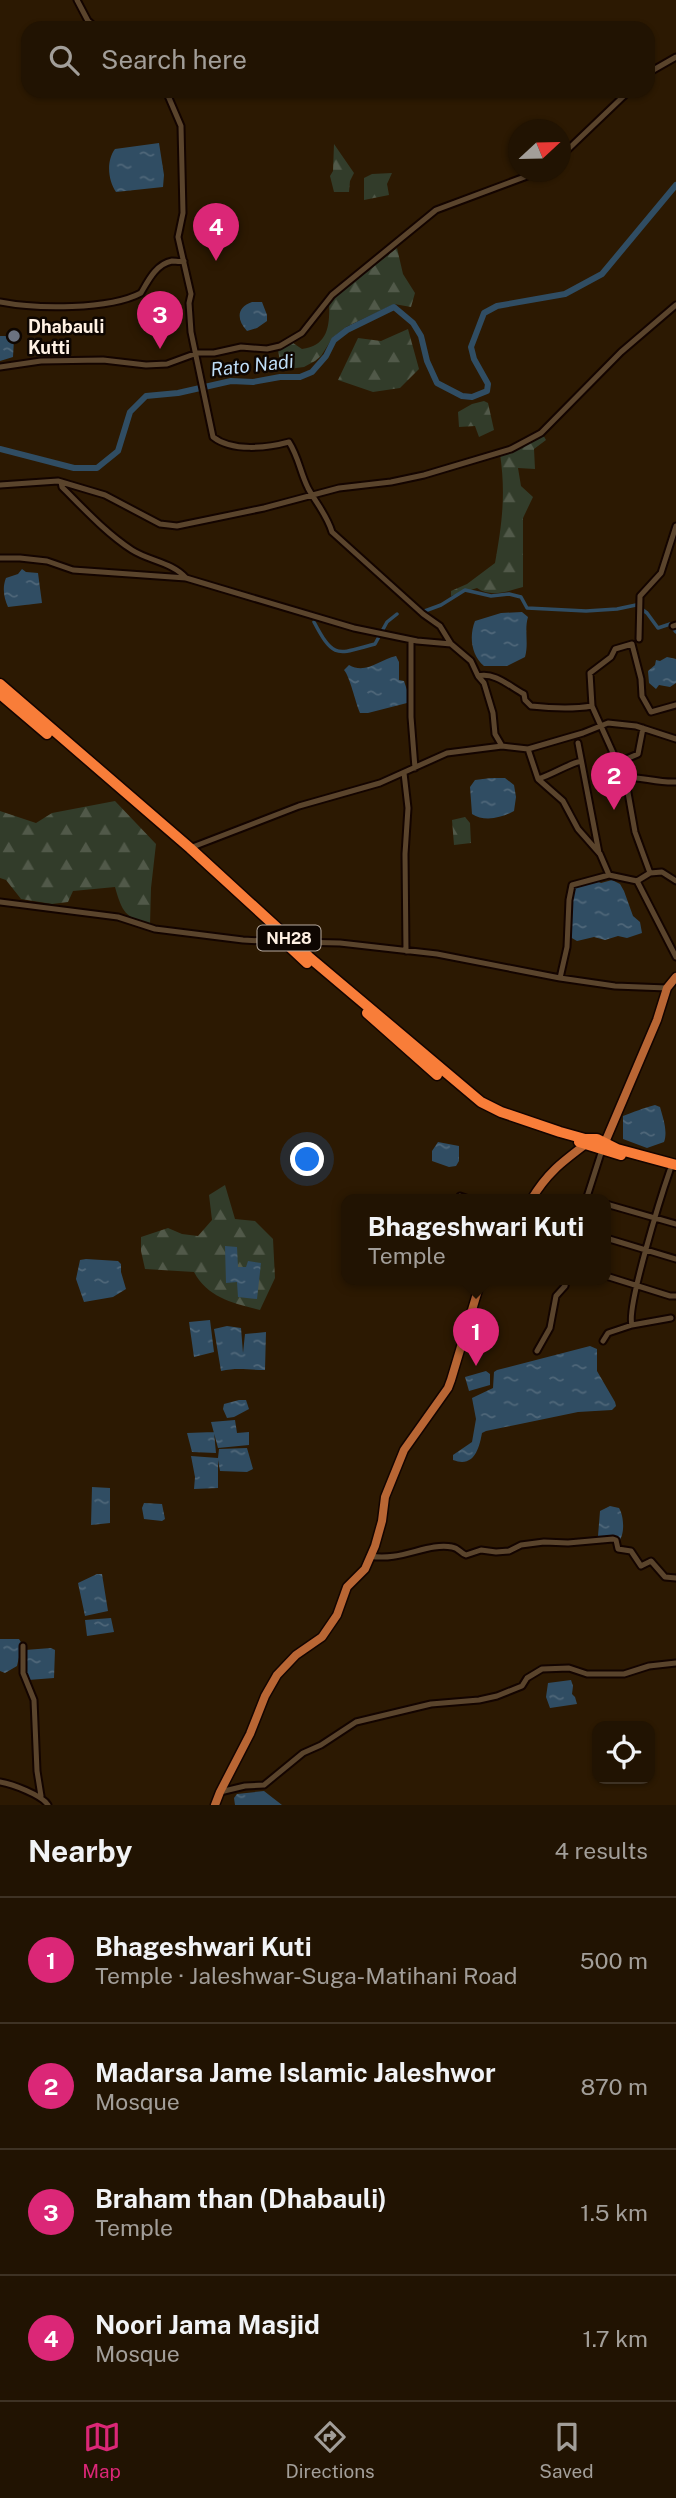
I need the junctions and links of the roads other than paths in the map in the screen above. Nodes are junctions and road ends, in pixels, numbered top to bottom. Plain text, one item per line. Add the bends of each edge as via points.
1 (77, 0) edge
2 (88, 21) edge
3 (676, 57) edge
4 (655, 69) edge
5 (169, 98) edge
6 (622, 98) edge
7 (571, 147) edge
8 (511, 182) edge
9 (184, 261) junction
10 (0, 302) edge
11 (676, 305) edge
12 (197, 355) junction
13 (0, 367) edge
14 (61, 482) junction
15 (0, 485) edge
16 (312, 494) junction
17 (676, 526) edge
18 (0, 558) edge
19 (186, 578) junction
20 (639, 639) dead end
21 (411, 640) junction
22 (451, 644) junction
23 (478, 676) junction
24 (0, 684) edge
25 (0, 694) edge
26 (676, 705) edge
27 (592, 706) junction
28 (602, 726) junction
29 (643, 728) junction
30 (676, 738) edge
31 (578, 743) dead end
32 (502, 746) junction
33 (528, 748) junction
34 (581, 761) junction
35 (617, 763) junction
36 (415, 768) junction
37 (404, 773) junction
38 (620, 777) junction
39 (538, 779) junction
40 (676, 782) edge
41 (165, 830) junction
42 (190, 848) junction
43 (600, 854) junction
44 (650, 873) junction
45 (608, 875) junction
46 (638, 881) junction
47 (676, 881) edge
48 (0, 902) edge
49 (279, 937) junction
50 (296, 947) junction
51 (406, 951) junction
52 (676, 957) edge
53 (560, 978) junction
54 (676, 978) edge
55 (667, 988) junction
56 (586, 1144) junction
57 (604, 1146) junction
58 (674, 1169) edge
59 (535, 1194) edge
60 (590, 1194) edge
61 (611, 1205) edge
62 (657, 1217) junction
63 (676, 1224) edge
64 (611, 1240) edge
65 (647, 1251) junction
66 (676, 1259) edge
67 (611, 1278) edge
68 (480, 1285) edge
69 (565, 1285) edge
70 (636, 1285) junction
71 (676, 1296) edge
72 (671, 1318) dead end
73 (632, 1325) junction
74 (603, 1341) dead end
75 (537, 1351) dead end
76 (370, 1556) junction
77 (676, 1578) edge
78 (23, 1646) dead end
79 (676, 1663) edge
80 (0, 1782) edge
81 (220, 1792) junction
82 (41, 1796) junction
83 (48, 1805) edge
84 (215, 1805) edge

1 - 2 street
3 - 4 street
5 - 9 street via 181,126 183,213 178,237
6 - 7 street
8 - 12 street via 436,210 332,295 302,333 280,346
9 - 10 street via 168,262 147,280 141,293 127,300 38,306
9 - 12 street
11 - 16 street via 621,352 549,427 521,444 424,475
12 - 13 street via 167,364 41,361
12 - 16 street via 213,437 264,448 289,442
14 - 15 street
14 - 16 street via 105,495 154,522 171,526
14 - 19 street via 99,524 129,548
16 - 22 street via 335,535 440,626
17 - 20 street via 661,573 640,596
18 - 19 street via 47,561 73,570
19 - 21 street via 354,628
21 - 22 street
21 - 36 street
22 - 23 street via 471,662
23 - 27 street via 498,678 523,694 531,706
23 - 32 street via 485,683 495,734
24 - 41 highway, NH28
25 - 41 highway, NH28
26 - 27 street via 651,712 642,695 632,643 615,649 589,674
27 - 28 street
28 - 29 street via 617,723
28 - 33 street
28 - 35 street
29 - 30 street
29 - 35 street via 638,754
31 - 34 street
32 - 33 street
32 - 36 street via 447,753
33 - 39 street
34 - 39 street
34 - 43 street
35 - 38 street
36 - 37 street
37 - 42 street via 299,806
37 - 51 street via 408,808
38 - 40 street
38 - 44 street via 627,787 635,832
39 - 43 street via 563,801 578,829
41 - 42 highway, NH28
41 - 49 highway, NH28
42 - 50 highway, NH28
43 - 45 street
44 - 46 street
44 - 47 street via 662,872
45 - 46 street
45 - 53 street via 572,885
46 - 52 street
48 - 49 street via 118,917 155,929 243,940
49 - 50 highway, NH28
50 - 51 street via 340,943
50 - 56 highway, NH28 via 468,1100 529,1128
50 - 57 highway, NH28 via 481,1102
51 - 53 street
53 - 55 street
54 - 55 main road
55 - 57 main road
56 - 57 highway, NH28
56 - 59 main road via 556,1166
57 - 58 highway
57 - 60 street
58 - 62 street
61 - 62 street
62 - 63 street
62 - 65 street
64 - 65 street
65 - 66 street
65 - 70 street
67 - 70 street
68 - 76 main road via 452,1380 404,1450 385,1497
69 - 75 street via 556,1296 550,1328
70 - 71 street
70 - 73 street
72 - 73 street
73 - 74 street via 608,1333
76 - 77 street via 384,1559 451,1546 466,1555 544,1542 613,1539 618,1549 631,1551 641,1566 651,1561 665,1577
76 - 81 main road via 365,1569 347,1587 337,1615 322,1637 277,1675
78 - 82 street via 23,1673 34,1700
79 - 81 street via 624,1674 542,1669 522,1686 497,1696 431,1704 356,1722 303,1753 266,1784
80 - 82 street
81 - 84 main road
82 - 83 street

